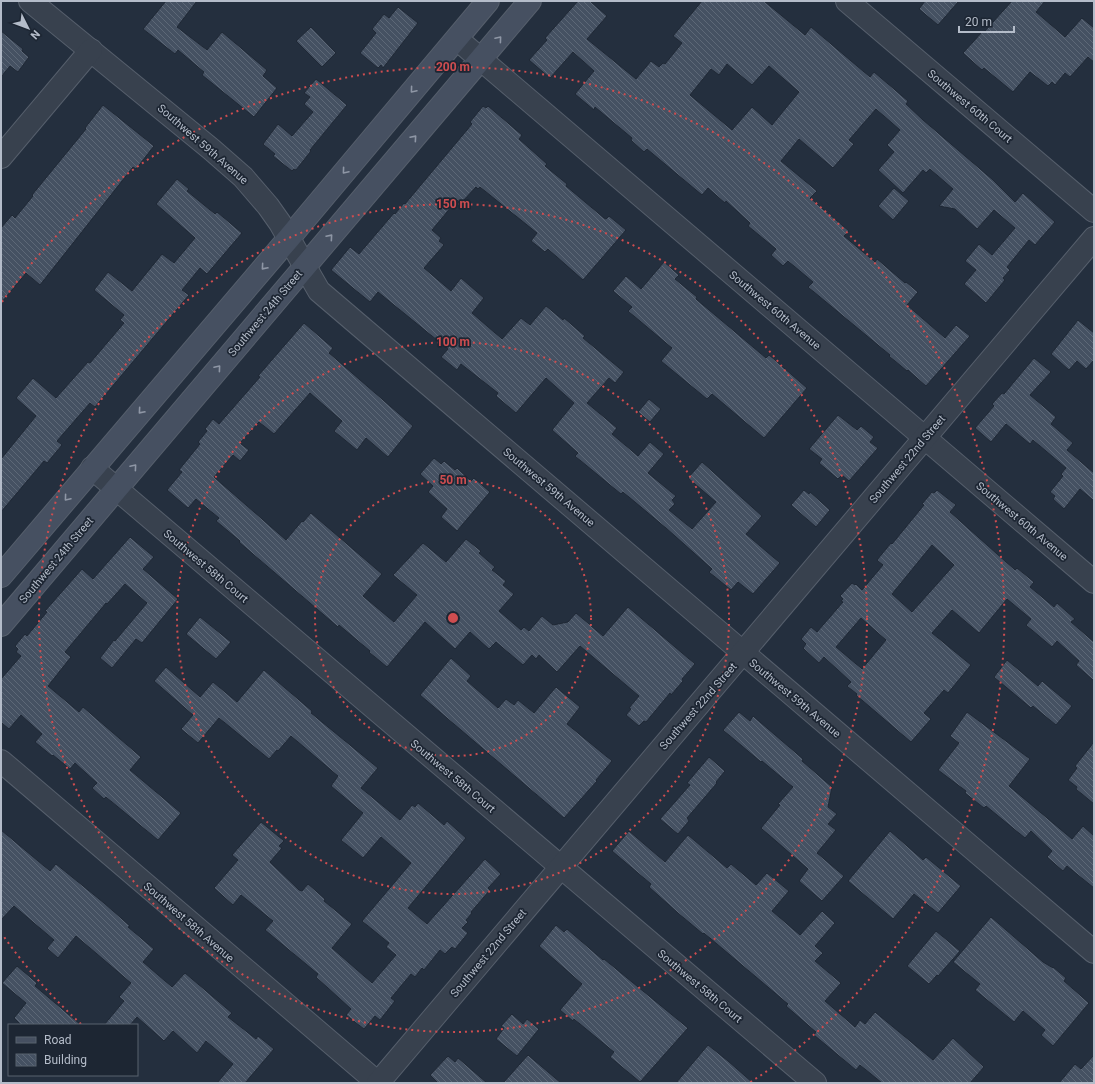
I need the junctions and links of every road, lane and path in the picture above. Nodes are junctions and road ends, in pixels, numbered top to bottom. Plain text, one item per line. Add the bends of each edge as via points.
1 (30, 1) edge
2 (488, 1) edge
3 (530, 1) edge
4 (847, 1) edge
5 (457, 39) junction
6 (91, 50) junction
7 (481, 60) junction
8 (1, 157) edge
9 (1094, 212) edge
10 (289, 238) junction
11 (1094, 238) edge
12 (305, 266) junction
13 (925, 438) junction
14 (92, 468) junction
15 (116, 489) junction
16 (1, 576) edge
17 (1094, 582) edge
18 (1, 625) edge
19 (743, 653) junction
20 (1, 761) edge
21 (560, 868) junction
22 (1094, 952) edge
23 (378, 1083) edge
24 (815, 1083) edge

1 - 6 street, Southwest 59th Avenue
2 - 5 main road
7 -> 3 main road, Southwest 24th Street
4 - 9 street, Southwest 60th Court
5 - 7 street, Southwest 60th Avenue
5 -> 10 main road
6 - 8 street
6 - 10 street, Southwest 59th Avenue via 243,177 268,206
12 -> 7 main road, Southwest 24th Street
7 - 13 street, Southwest 60th Avenue
10 - 12 street, Southwest 59th Avenue
10 -> 14 main road
11 - 13 street, Southwest 22nd Street
15 -> 12 main road, Southwest 24th Street
12 - 19 street, Southwest 59th Avenue via 319,291
13 - 17 street, Southwest 60th Avenue
13 - 19 street, Southwest 22nd Street
14 - 15 street, Southwest 58th Court
14 -> 16 main road
15 - 18 main road, Southwest 24th Street
15 - 21 street, Southwest 58th Court
19 - 21 street, Southwest 22nd Street
19 - 22 street, Southwest 59th Avenue
20 - 23 street, Southwest 58th Avenue
21 - 23 street, Southwest 22nd Street
21 - 24 street, Southwest 58th Court

